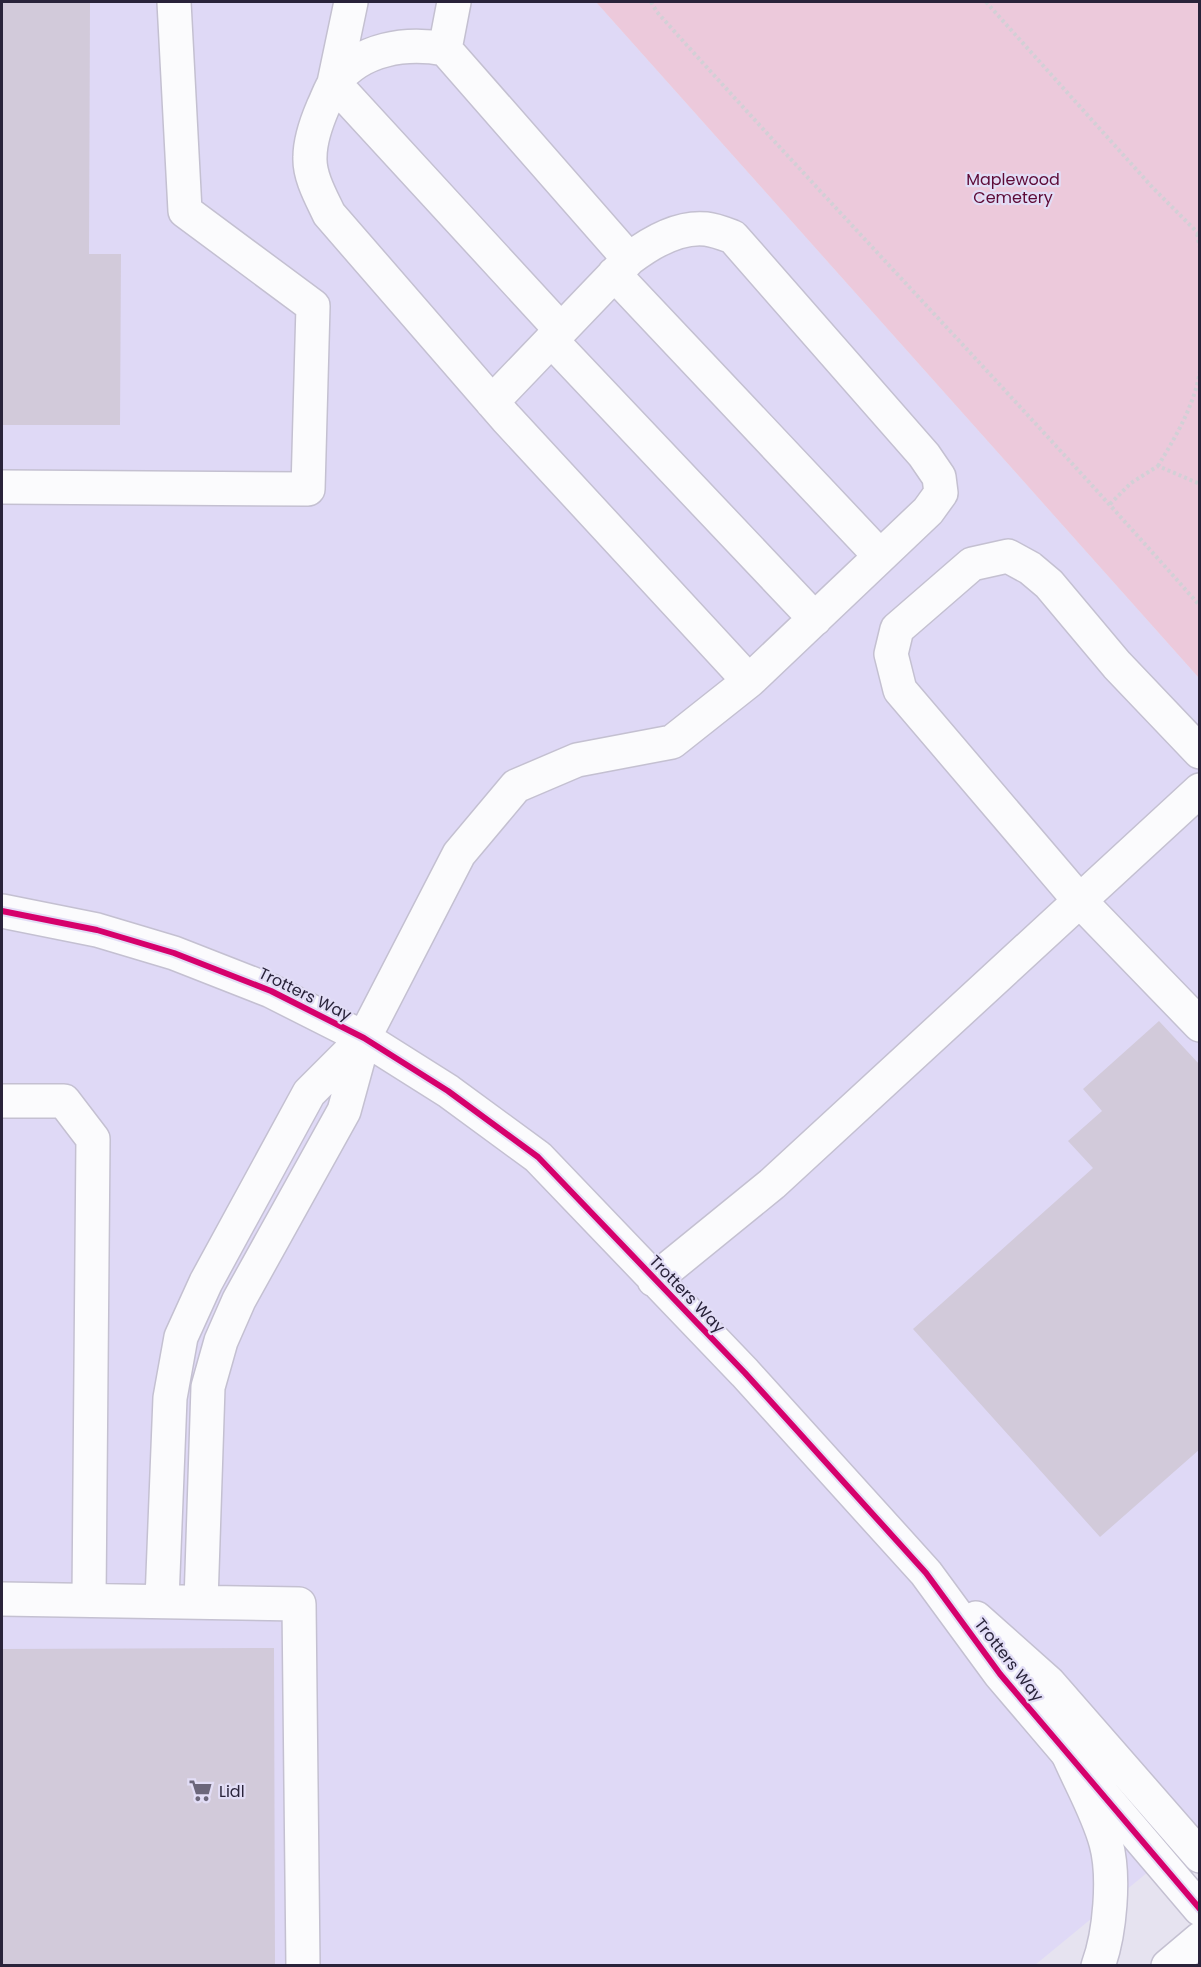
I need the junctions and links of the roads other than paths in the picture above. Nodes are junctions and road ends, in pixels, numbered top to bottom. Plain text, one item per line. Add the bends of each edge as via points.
1 (174, 2) edge
2 (351, 2) edge
3 (454, 2) edge
4 (445, 49) junction
5 (334, 82) junction
6 (622, 266) junction
7 (556, 335) junction
8 (492, 402) junction
9 (2, 487) edge
10 (880, 556) junction
11 (815, 619) junction
12 (749, 681) junction
13 (1200, 752) edge
14 (1200, 790) edge
15 (1078, 900) junction
16 (2, 911) edge
17 (1200, 1025) edge
18 (364, 1038) junction
19 (2, 1101) edge
20 (654, 1280) junction
21 (926, 1573) junction
22 (2, 1599) edge
23 (89, 1599) junction
24 (162, 1600) junction
25 (201, 1602) junction
26 (1068, 1754) junction
27 (1200, 1856) edge
28 (1200, 1909) edge
29 (1200, 1939) edge
30 (303, 1965) edge
31 (1098, 1965) edge
32 (1168, 1965) edge

1 - 9 street via 185,211 313,306 308,489
2 - 5 street
3 - 4 street
4 - 5 street via 395,46 357,62
4 - 6 street
5 - 7 street
5 - 8 street via 318,119 310,157 315,183 329,214
6 - 7 street
6 - 10 street
6 - 10 street via 646,246 675,233 706,229 733,237 939,477 941,493 928,512
7 - 8 street
7 - 11 street
8 - 12 street
10 - 11 street
11 - 12 street
12 - 18 street via 672,742 577,760 516,786 459,854
13 - 15 street via 1049,584 1008,556 972,564 897,629 891,654 900,690
14 - 15 street
15 - 17 street
15 - 20 street via 766,1190
16 - 18 street, Trotters Way via 97,930 174,953 271,991
18 - 20 street, Trotters Way via 448,1091 538,1157
18 - 24 street via 309,1094 206,1282 181,1336 170,1398
18 - 25 street via 344,1111 239,1300 221,1341 208,1387
19 - 23 street via 64,1101 93,1139
20 - 21 street, Trotters Way via 745,1373
21 - 26 street, Trotters Way via 1000,1674
21 - 27 street, Trotters Way via 1049,1683
22 - 23 street
23 - 24 street
24 - 25 street
25 - 30 street via 299,1604
26 - 28 street, Trotters Way
26 - 31 street via 1106,1843 1110,1887 1104,1951
29 - 32 street

